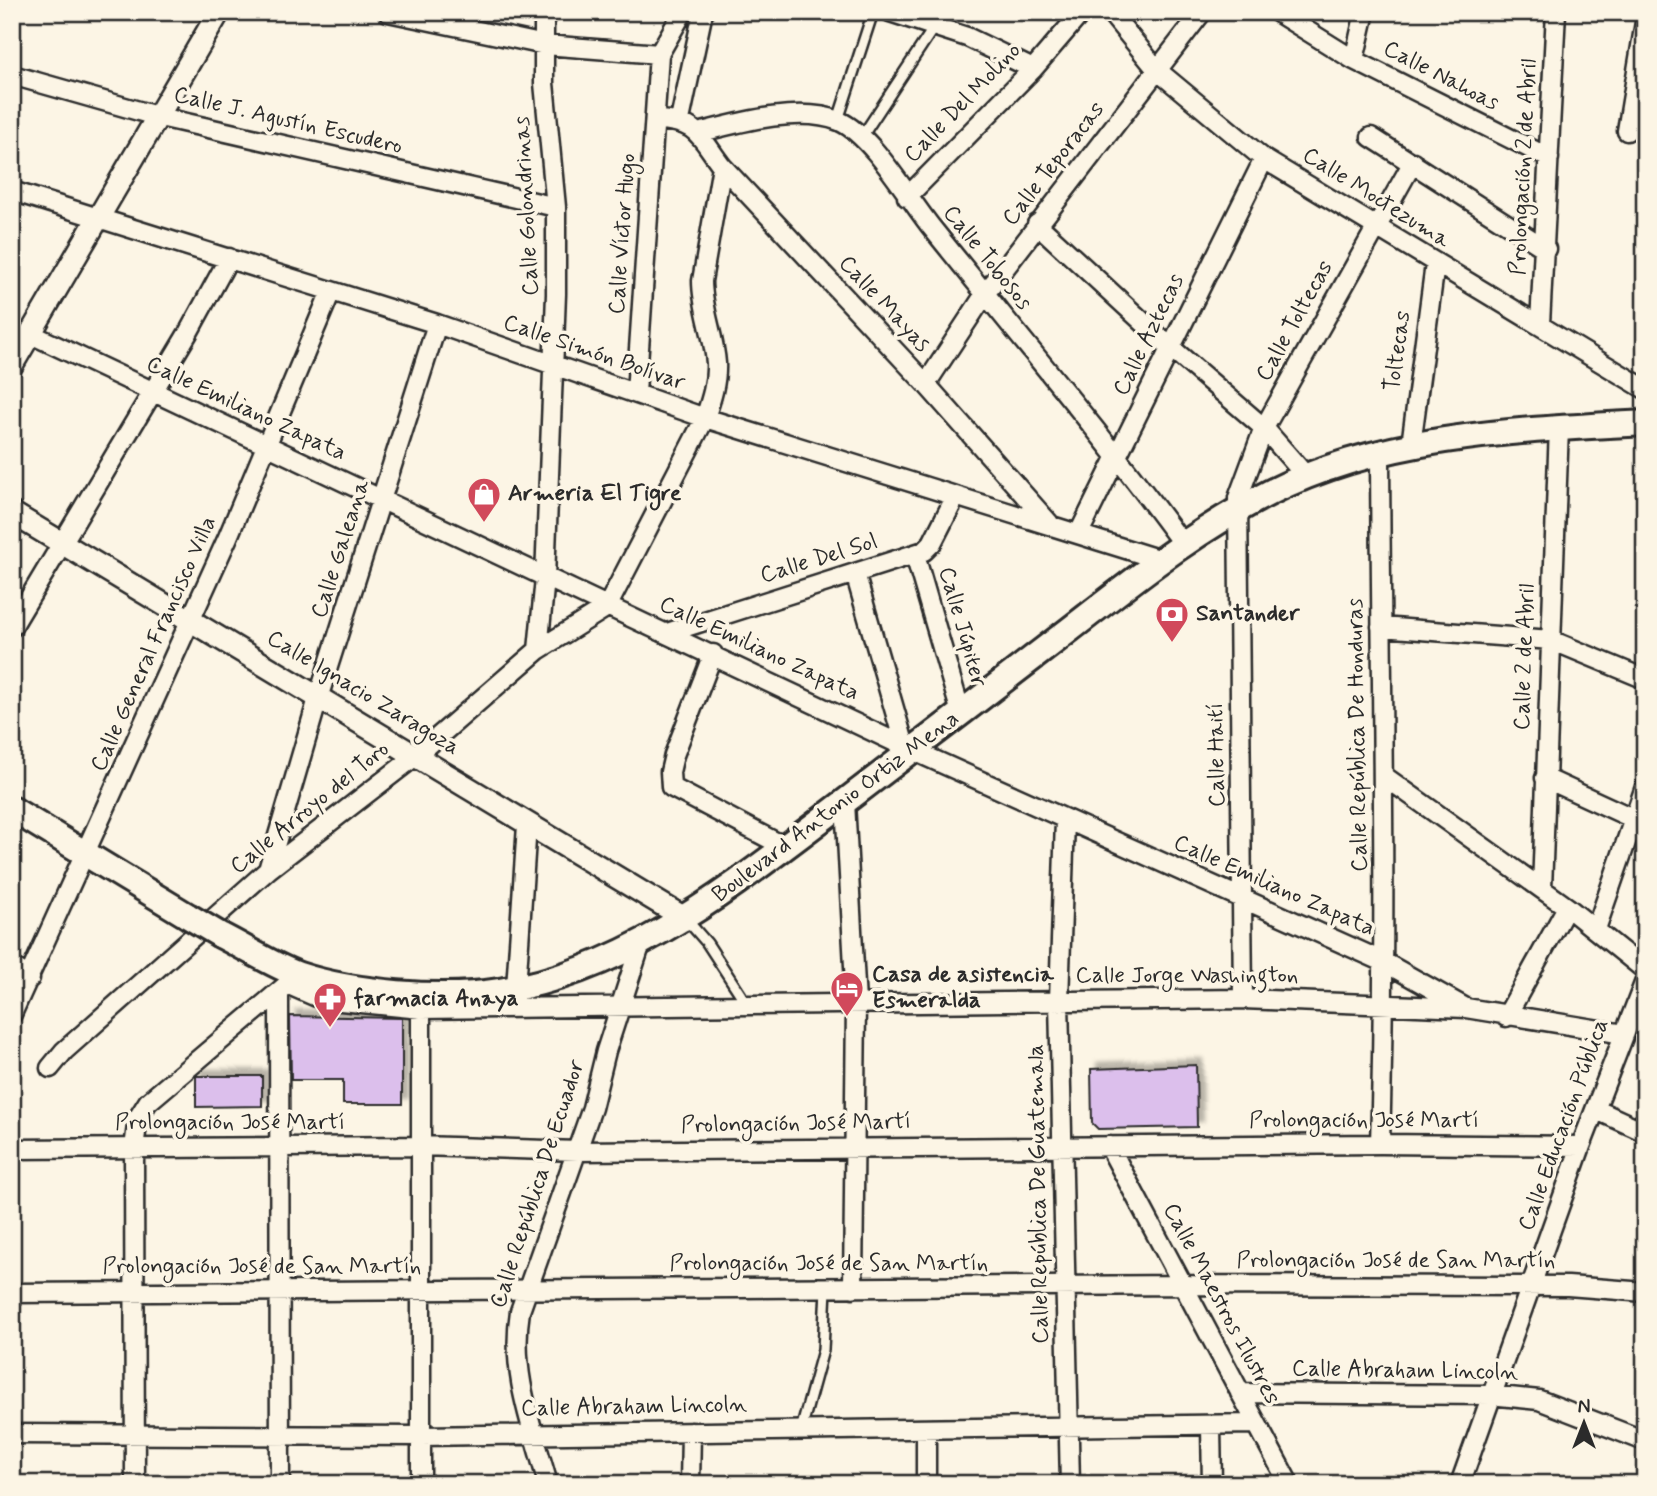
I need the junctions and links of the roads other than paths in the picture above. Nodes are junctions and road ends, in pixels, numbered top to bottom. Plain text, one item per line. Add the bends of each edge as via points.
1 (219, 12) edge
2 (388, 12) edge
3 (544, 12) edge
4 (683, 12) edge
5 (703, 12) edge
6 (873, 12) edge
7 (890, 12) edge
8 (1082, 12) edge
9 (1110, 12) edge
10 (1277, 12) edge
11 (1365, 12) edge
12 (1556, 12) edge
13 (1195, 15) edge
14 (940, 19) edge
15 (1645, 22) edge
16 (545, 45) junction
17 (659, 54) junction
18 (1354, 60) junction
19 (1033, 69) junction
20 (1158, 71) junction
21 (12, 75) edge
22 (160, 117) junction
23 (656, 120) junction
24 (680, 121) junction
25 (838, 121) junction
26 (1627, 131) dead end
27 (698, 134) junction
28 (863, 135) junction
29 (1371, 137) dead end
30 (1549, 158) junction
31 (1264, 159) junction
32 (1413, 162) junction
33 (722, 166) junction
34 (12, 191) edge
35 (907, 197) junction
36 (556, 207) junction
37 (100, 219) junction
38 (1037, 225) junction
39 (1376, 225) junction
40 (1546, 249) junction
41 (229, 258) junction
42 (1435, 264) junction
43 (331, 291) junction
44 (985, 294) junction
45 (437, 324) junction
46 (1541, 324) junction
47 (31, 334) junction
48 (1170, 347) junction
49 (12, 365) edge
50 (554, 365) junction
51 (926, 384) junction
52 (1645, 389) edge
53 (152, 393) junction
54 (636, 393) junction
55 (705, 418) junction
56 (1645, 423) edge
57 (1559, 427) junction
58 (1264, 428) junction
59 (1410, 445) junction
60 (268, 446) junction
61 (1380, 452) junction
62 (1118, 455) junction
63 (1306, 476) junction
64 (956, 496) junction
65 (383, 500) junction
66 (1236, 510) junction
67 (12, 513) edge
68 (1051, 524) junction
69 (1079, 533) junction
70 (60, 542) junction
71 (1182, 543) junction
72 (915, 555) junction
73 (1161, 560) junction
74 (855, 573) junction
75 (545, 578) junction
76 (607, 607) junction
77 (190, 620) junction
78 (12, 627) edge
79 (1381, 627) junction
80 (667, 633) junction
81 (1551, 640) junction
82 (538, 650) junction
83 (713, 654) junction
84 (1645, 679) edge
85 (319, 695) junction
86 (961, 713) junction
87 (908, 747) junction
88 (417, 755) junction
89 (1384, 776) junction
90 (1545, 778) junction
91 (1645, 787) edge
92 (845, 802) junction
93 (12, 809) edge
94 (1065, 820) junction
95 (1640, 821) edge
96 (527, 825) junction
97 (785, 847) junction
98 (86, 855) junction
99 (268, 870) junction
100 (1542, 889) junction
101 (1244, 900) junction
102 (1567, 907) junction
103 (686, 919) junction
104 (1596, 929) junction
105 (641, 943) junction
106 (1384, 962) junction
107 (12, 966) edge
108 (1645, 970) edge
109 (30, 978) junction
110 (1645, 981) edge
111 (289, 984) junction
112 (516, 988) junction
113 (1243, 999) junction
114 (421, 1001) junction
115 (1059, 1001) junction
116 (746, 1003) junction
117 (856, 1003) junction
118 (1384, 1003) junction
119 (620, 1007) junction
120 (1466, 1008) junction
121 (12, 1013) edge
122 (1506, 1017) junction
123 (1624, 1034) junction
124 (50, 1068) dead end
125 (1597, 1110) junction
126 (1645, 1132) edge
127 (1380, 1144) junction
128 (420, 1146) junction
129 (1109, 1146) junction
130 (1581, 1146) junction
131 (856, 1147) junction
132 (1063, 1147) junction
133 (134, 1148) junction
134 (278, 1148) junction
135 (12, 1150) edge
136 (578, 1151) junction
137 (1185, 1285) junction
138 (1531, 1286) junction
139 (1065, 1287) junction
140 (853, 1288) junction
141 (826, 1289) junction
142 (278, 1290) junction
143 (528, 1290) junction
144 (421, 1291) junction
145 (135, 1292) junction
146 (1645, 1292) edge
147 (12, 1293) edge
148 (1240, 1393) junction
149 (1490, 1395) junction
150 (1256, 1424) junction
151 (1211, 1427) junction
152 (1069, 1428) junction
153 (801, 1430) junction
154 (926, 1431) junction
155 (691, 1432) junction
156 (135, 1433) junction
157 (280, 1433) junction
158 (531, 1433) junction
159 (12, 1434) edge
160 (422, 1436) junction
161 (1645, 1441) edge
162 (135, 1484) edge
163 (280, 1484) edge
164 (421, 1484) edge
165 (548, 1484) edge
166 (691, 1484) edge
167 (926, 1484) edge
168 (1070, 1484) edge
169 (1212, 1484) edge
170 (1290, 1484) edge
171 (1460, 1484) edge

1 - 22 street
2 - 16 street
3 - 16 street, Calle Golondrinas
4 - 17 street
5 - 24 street
6 - 25 lane
7 - 14 street
8 - 19 street, Calle Del Molino
9 - 20 street, Calle Moctezuma
10 - 18 street, Calle Nahoas
11 - 18 street
12 - 30 street, Prolongación 2 de Abril
13 - 20 street, Calle Teporacas
14 - 19 street
14 - 28 lane
15 - 26 street
16 - 17 street
16 - 36 street, Calle Golondrinas via 544,83
17 - 23 street, Calle Víctor Hugo
18 - 30 street, Calle Nahoas
19 - 35 street, Calle Del Molino
20 - 31 street, Calle Moctezuma
20 - 38 street, Calle Teporacas
21 - 22 street, Calle J. Agustín Escudero
22 - 36 street, Calle J. Agustín Escudero
22 - 37 street
23 - 24 street
23 - 54 street, Calle Víctor Hugo
24 - 27 street, Calle Mayas
25 - 27 street, Calle Tobosos via 774,116
25 - 28 street, Calle Tobosos
27 - 33 street, Calle Mayas
28 - 35 street, Calle Tobosos
29 - 32 street
30 - 40 street, Prolongación 2 de Abril
31 - 39 street, Calle Moctezuma
31 - 48 street, Calle Aztecas
32 - 39 street, Calle Toltecas
32 - 40 street
33 - 51 street, Calle Mayas
33 - 55 street via 702,281 716,363
34 - 37 street, Calle Simón Bolívar
35 - 44 street, Calle Tobosos
36 - 50 street, Calle Golondrinas
37 - 41 street, Calle Simón Bolívar
37 - 47 street
38 - 44 street, Calle Teporacas
38 - 48 street
39 - 42 street, Calle Moctezuma
39 - 58 street, Calle Toltecas
40 - 46 street, Prolongación 2 de Abril
41 - 43 street, Calle Simón Bolívar
41 - 53 street
42 - 46 street, Calle Moctezuma
42 - 59 street, Toltecas
43 - 45 street, Calle Simón Bolívar
43 - 60 street, Calle General Francisco Villa
44 - 51 street, Calle Teporacas
44 - 62 street, Calle Tobosos
45 - 50 street, Calle Simón Bolívar
45 - 65 street, Calle Galeana
46 - 52 street, Calle Moctezuma
47 - 49 street
47 - 53 street, Calle Emiliano Zapata
48 - 58 street
48 - 62 street, Calle Aztecas
50 - 54 street, Calle Simón Bolívar
50 - 75 street, Calle Golondrinas
51 - 68 street, Calle Mayas
53 - 60 street, Calle Emiliano Zapata
53 - 70 street
54 - 55 street, Calle Simón Bolívar
55 - 64 street, Calle Simón Bolívar
55 - 76 street
56 - 57 main road, Boulevard Antonio Ortiz Mena
57 - 59 main road, Boulevard Antonio Ortiz Mena
57 - 81 street, Calle 2 de Abril
58 - 63 street
58 - 66 street, Calle Toltecas
59 - 61 main road, Boulevard Antonio Ortiz Mena
60 - 65 street, Calle Emiliano Zapata
60 - 77 street, Calle General Francisco Villa
61 - 63 main road, Boulevard Antonio Ortiz Mena
61 - 79 street, Calle República De Honduras
62 - 69 street, Calle Aztecas
62 - 71 street, Calle Tobosos
63 - 66 main road, Boulevard Antonio Ortiz Mena
64 - 68 street, Calle Simón Bolívar
64 - 72 street, Calle Del Sol via 932,543
65 - 75 street, Calle Emiliano Zapata
65 - 85 street, Calle Galeana
66 - 71 main road, Boulevard Antonio Ortiz Mena
66 - 101 street, Calle Haití
67 - 70 street, Calle Ignacio Zaragoza
68 - 69 street, Calle Simón Bolívar
69 - 73 street, Calle Simón Bolívar
70 - 77 street, Calle Ignacio Zaragoza
70 - 78 street
71 - 73 main road, Boulevard Antonio Ortiz Mena
72 - 74 street, Calle Del Sol
72 - 86 street, Calle Júpiter
73 - 86 main road, Boulevard Antonio Ortiz Mena
74 - 80 street, Calle Del Sol
74 - 87 street
75 - 76 street, Calle Emiliano Zapata
75 - 82 street, Calle Golondrinas
76 - 80 street, Calle Emiliano Zapata
76 - 82 street, Calle Arroyo del Toro
77 - 85 street, Calle Ignacio Zaragoza
77 - 98 street, Calle General Francisco Villa
79 - 81 street
79 - 89 street, Calle República De Honduras
80 - 83 street, Calle Emiliano Zapata
81 - 84 street
81 - 90 street, Calle 2 de Abril
82 - 88 street, Calle Arroyo del Toro
83 - 87 street, Calle Emiliano Zapata
83 - 97 street via 674,755 669,782 675,791
85 - 88 street, Calle Ignacio Zaragoza
85 - 99 street, Calle Galeana
86 - 87 main road, Boulevard Antonio Ortiz Mena
87 - 92 main road, Boulevard Antonio Ortiz Mena
87 - 94 street, Calle Emiliano Zapata
88 - 96 street, Calle Ignacio Zaragoza
88 - 99 street, Calle Arroyo del Toro
89 - 100 street
89 - 106 street, Calle República De Honduras
90 - 95 street
90 - 100 street, Calle 2 de Abril
91 - 95 street
92 - 97 main road, Boulevard Antonio Ortiz Mena
92 - 117 street
93 - 98 main road, Boulevard Antonio Ortiz Mena
94 - 101 street, Calle Emiliano Zapata
94 - 115 street, Calle República De Guatemala
95 - 104 street
96 - 103 street, Calle Ignacio Zaragoza
96 - 112 street
97 - 103 main road, Boulevard Antonio Ortiz Mena
98 - 109 street, Calle General Francisco Villa
98 - 111 main road, Boulevard Antonio Ortiz Mena, bridge via 220,935
99 - 124 street, Calle Arroyo del Toro
100 - 102 street
101 - 106 street, Calle Emiliano Zapata
101 - 113 street, Calle Haití
102 - 104 street
102 - 122 street
103 - 105 main road, Boulevard Antonio Ortiz Mena
103 - 116 lane via 708,943
104 - 108 street
105 - 112 main road, Boulevard Antonio Ortiz Mena via 577,970
105 - 119 street, Calle República De Ecuador
106 - 118 street, Calle República De Honduras
106 - 120 street, Calle Emiliano Zapata
107 - 109 street
109 - 121 street, Calle General Francisco Villa
110 - 123 street, Calle Educación Pública
111 - 114 main road, Boulevard Antonio Ortiz Mena via 367,988
111 - 133 street via 148,1102 138,1118
111 - 134 street
112 - 114 main road, Boulevard Antonio Ortiz Mena
113 - 115 street, Calle Jorge Washington
113 - 118 street, Calle Jorge Washington
114 - 119 street, Calle Jorge Washington
114 - 128 street
115 - 117 street, Calle Jorge Washington
115 - 132 street, Calle República De Guatemala
116 - 117 street, Calle Jorge Washington
116 - 119 street, Calle Jorge Washington
117 - 131 street
118 - 120 street, Calle Jorge Washington
118 - 127 street, Calle República De Honduras
119 - 136 street, Calle República De Ecuador
120 - 122 street, Calle Jorge Washington
122 - 123 street, Calle Jorge Washington
123 - 125 street, Calle Educación Pública
125 - 126 street
125 - 130 street, Calle Educación Pública
127 - 129 street, Prolongación José Martí
127 - 130 street, Prolongación José Martí
128 - 134 street, Prolongación José Martí
128 - 136 street, Prolongación José Martí
128 - 144 street
129 - 132 street, Prolongación José Martí
129 - 137 street, Calle Maestros Ilustres
130 - 138 street, Calle Educación Pública
131 - 132 street, Prolongación José Martí
131 - 136 street, Prolongación José Martí
131 - 140 street
132 - 139 street, Calle República De Guatemala
133 - 134 street, Prolongación José Martí
133 - 135 street, Prolongación José Martí
133 - 145 street
134 - 142 street
136 - 143 street, Calle República De Ecuador
137 - 138 street, Prolongación José de San Martín
137 - 139 street, Prolongación José de San Martín
137 - 148 street, Calle Maestros Ilustres
138 - 146 street, Prolongación José de San Martín
138 - 149 street, Calle Educación Pública
139 - 140 street, Prolongación José de San Martín
139 - 152 street, Calle República De Guatemala
140 - 141 street, Prolongación José de San Martín
141 - 143 street, Prolongación José de San Martín
141 - 153 lane via 823,1350
142 - 144 street, Prolongación José de San Martín
142 - 145 street, Prolongación José de San Martín
142 - 157 street
143 - 144 street, Prolongación José de San Martín
143 - 158 street, Calle República De Ecuador via 516,1334
144 - 160 street
145 - 147 street, Prolongación José de San Martín
145 - 156 street
148 - 149 street, Calle Abraham Lincoln
148 - 150 street, Calle Maestros Ilustres
149 - 161 street, Calle Abraham Lincoln via 1548,1403
149 - 171 street, Calle Educación Pública
150 - 151 street, Calle Abraham Lincoln
150 - 170 street, Calle Maestros Ilustres
151 - 152 street, Calle Abraham Lincoln
151 - 169 street
152 - 154 street, Calle Abraham Lincoln
152 - 168 street, Calle República De Guatemala
153 - 154 street, Calle Abraham Lincoln
153 - 155 street, Calle Abraham Lincoln
154 - 167 street
155 - 158 street, Calle Abraham Lincoln
155 - 166 street
156 - 157 street, Calle Abraham Lincoln
156 - 159 street, Calle Abraham Lincoln
156 - 162 street
157 - 160 street, Calle Abraham Lincoln
157 - 163 street
158 - 160 street, Calle Abraham Lincoln
158 - 165 street, Calle República De Ecuador
160 - 164 street

